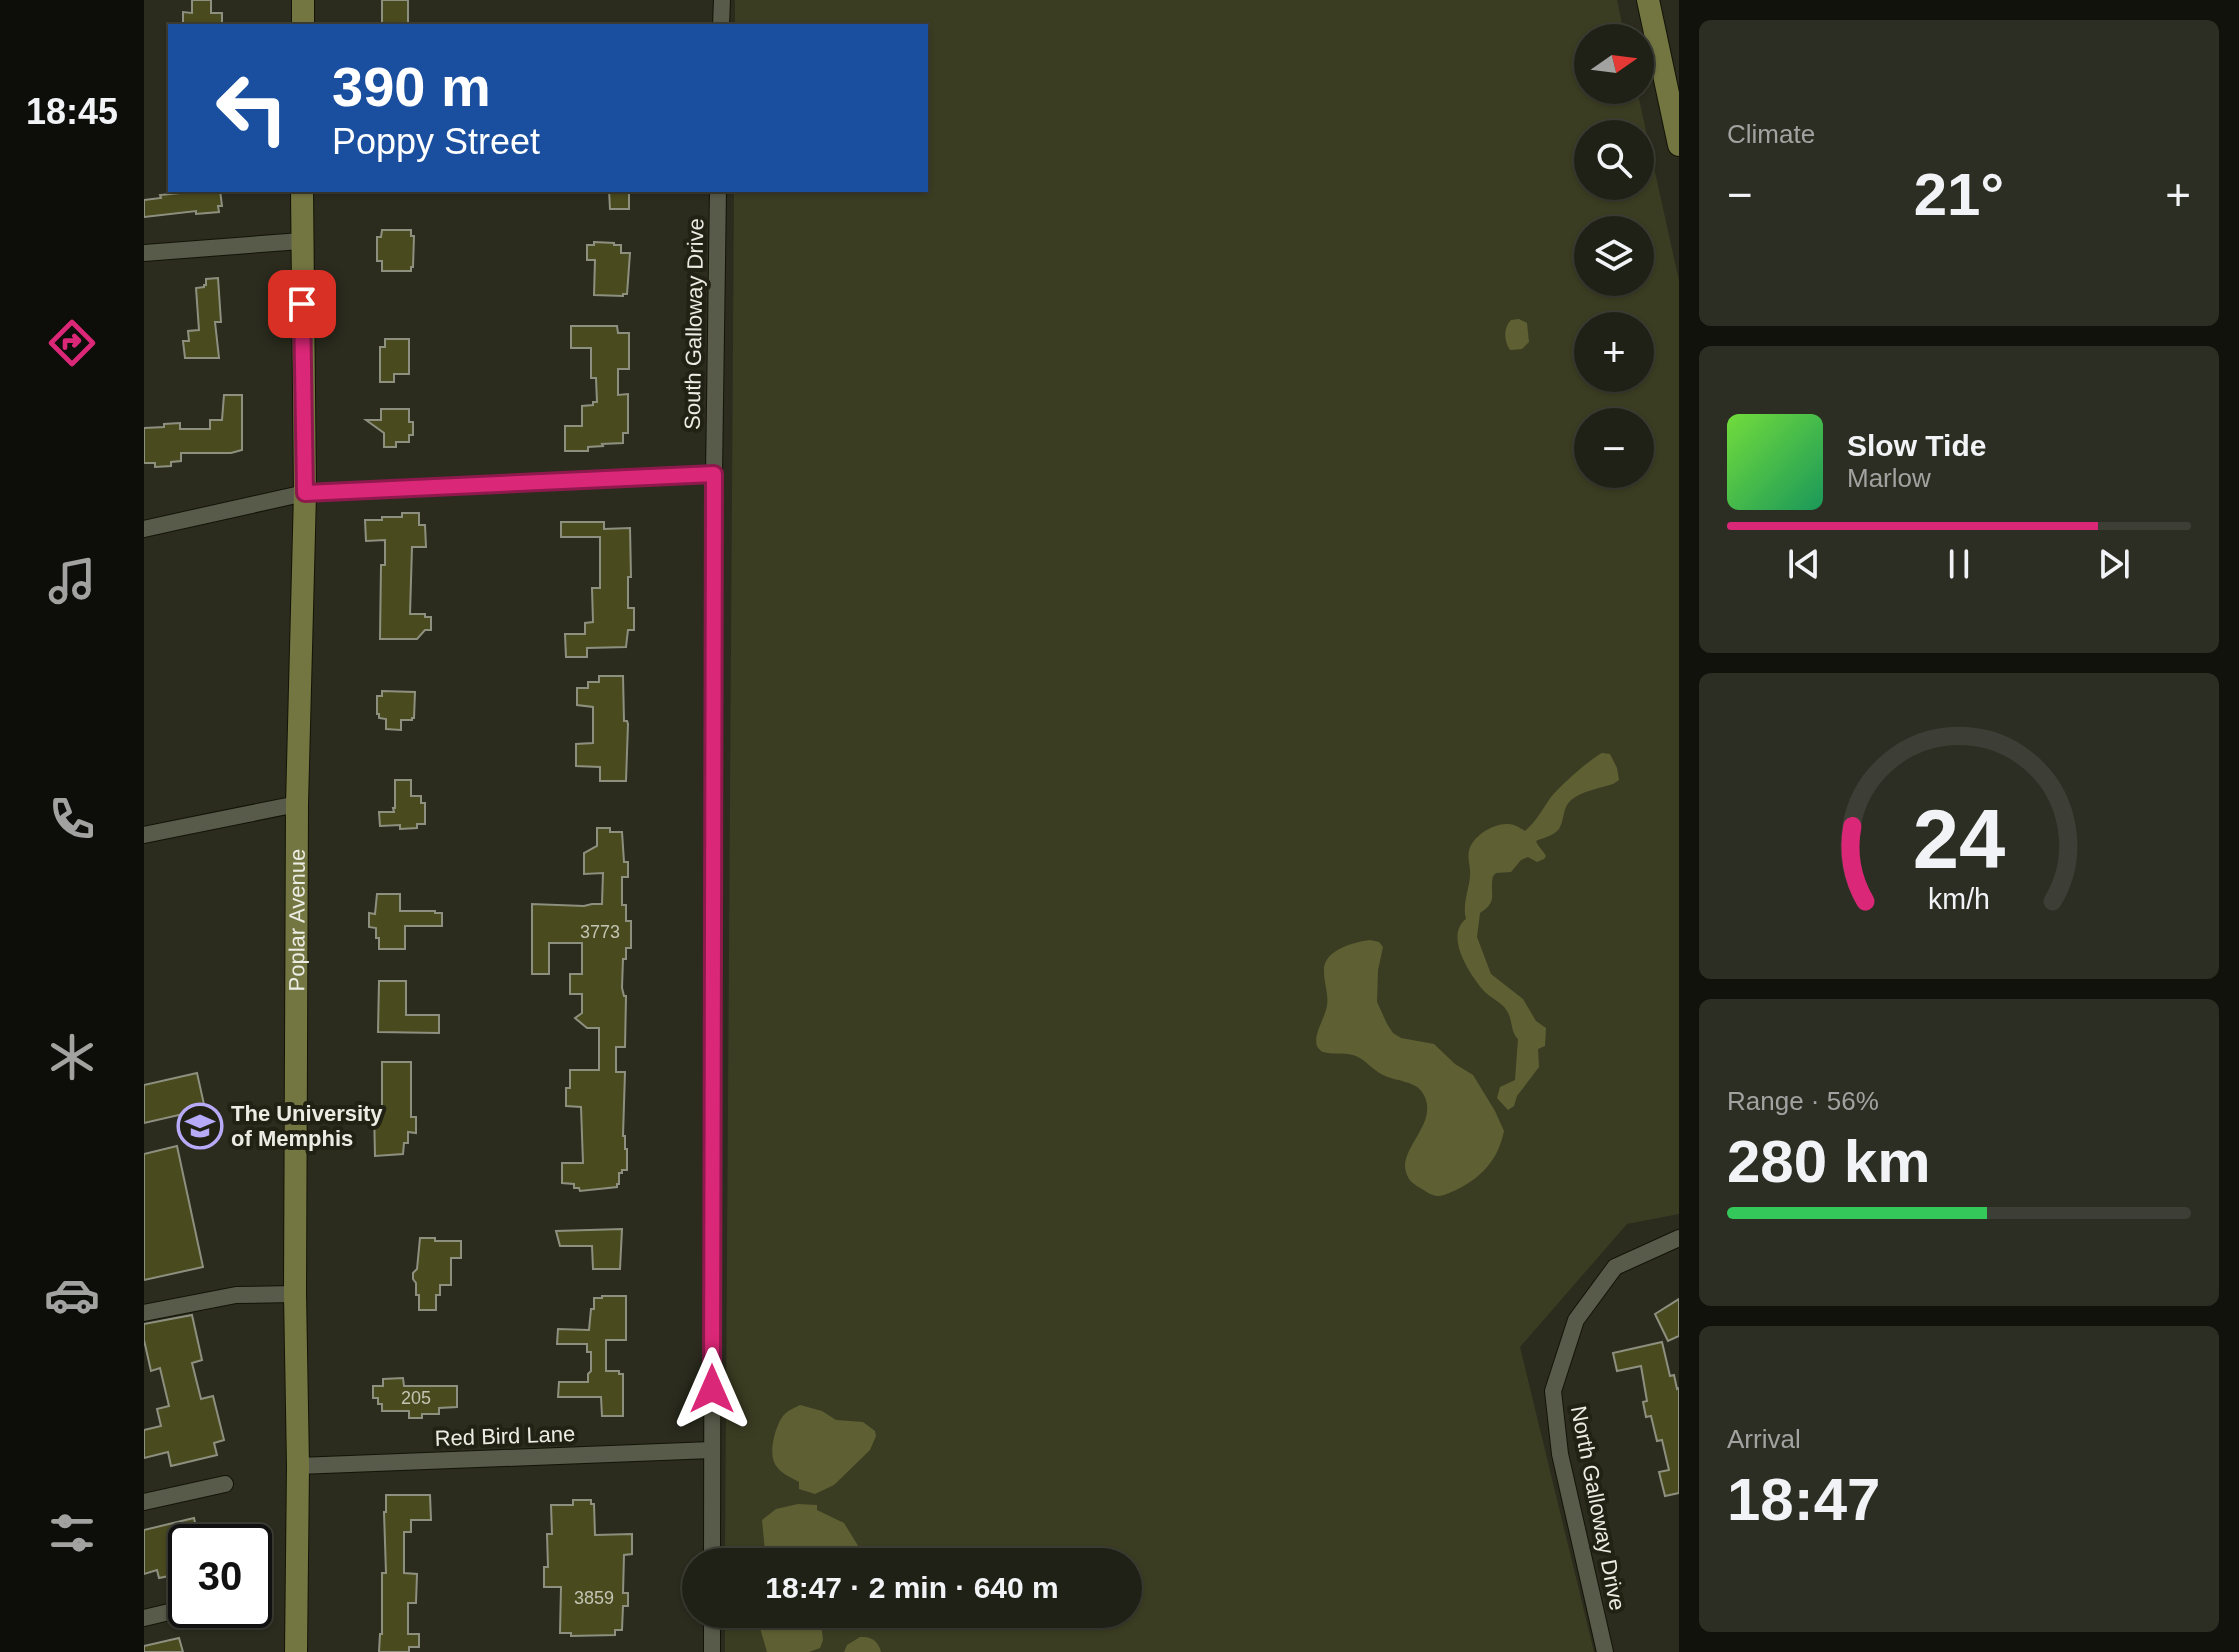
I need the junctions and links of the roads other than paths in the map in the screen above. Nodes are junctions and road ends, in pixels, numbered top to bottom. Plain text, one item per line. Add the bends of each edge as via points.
1 (303, 0) edge
2 (722, 0) edge
3 (1648, 0) edge
4 (303, 24) edge
5 (721, 24) edge
6 (1679, 145) edge
7 (302, 192) edge
8 (718, 192) edge
9 (301, 241) junction
10 (144, 253) edge
11 (714, 474) junction
12 (305, 493) junction
13 (144, 529) edge
14 (297, 804) junction
15 (144, 835) edge
16 (1679, 1238) edge
17 (295, 1294) junction
18 (144, 1313) edge
19 (712, 1450) junction
20 (298, 1466) junction
21 (225, 1484) dead end
22 (144, 1502) edge
23 (712, 1548) edge
24 (168, 1612) edge
25 (144, 1618) edge
26 (712, 1628) edge
27 (296, 1652) edge
28 (712, 1652) edge
29 (1605, 1652) edge

1 - 4 main road
2 - 5 street
3 - 6 main road
7 - 9 main road, Poplar Avenue
8 - 11 street, South Galloway Drive
9 - 10 street
9 - 12 main road, Poplar Avenue
11 - 12 street
11 - 19 street, South Galloway Drive
12 - 13 street
12 - 14 main road, Poplar Avenue
14 - 15 street
14 - 17 main road, Poplar Avenue
16 - 29 street, North Galloway Drive via 1615,1267 1576,1320 1553,1391 1560,1454
17 - 18 street via 236,1295
17 - 20 main road, Poplar Avenue
19 - 20 street, Red Bird Lane
19 - 23 street, South Galloway Drive
20 - 27 main road, Poplar Avenue
21 - 22 street
24 - 25 street
26 - 28 street

